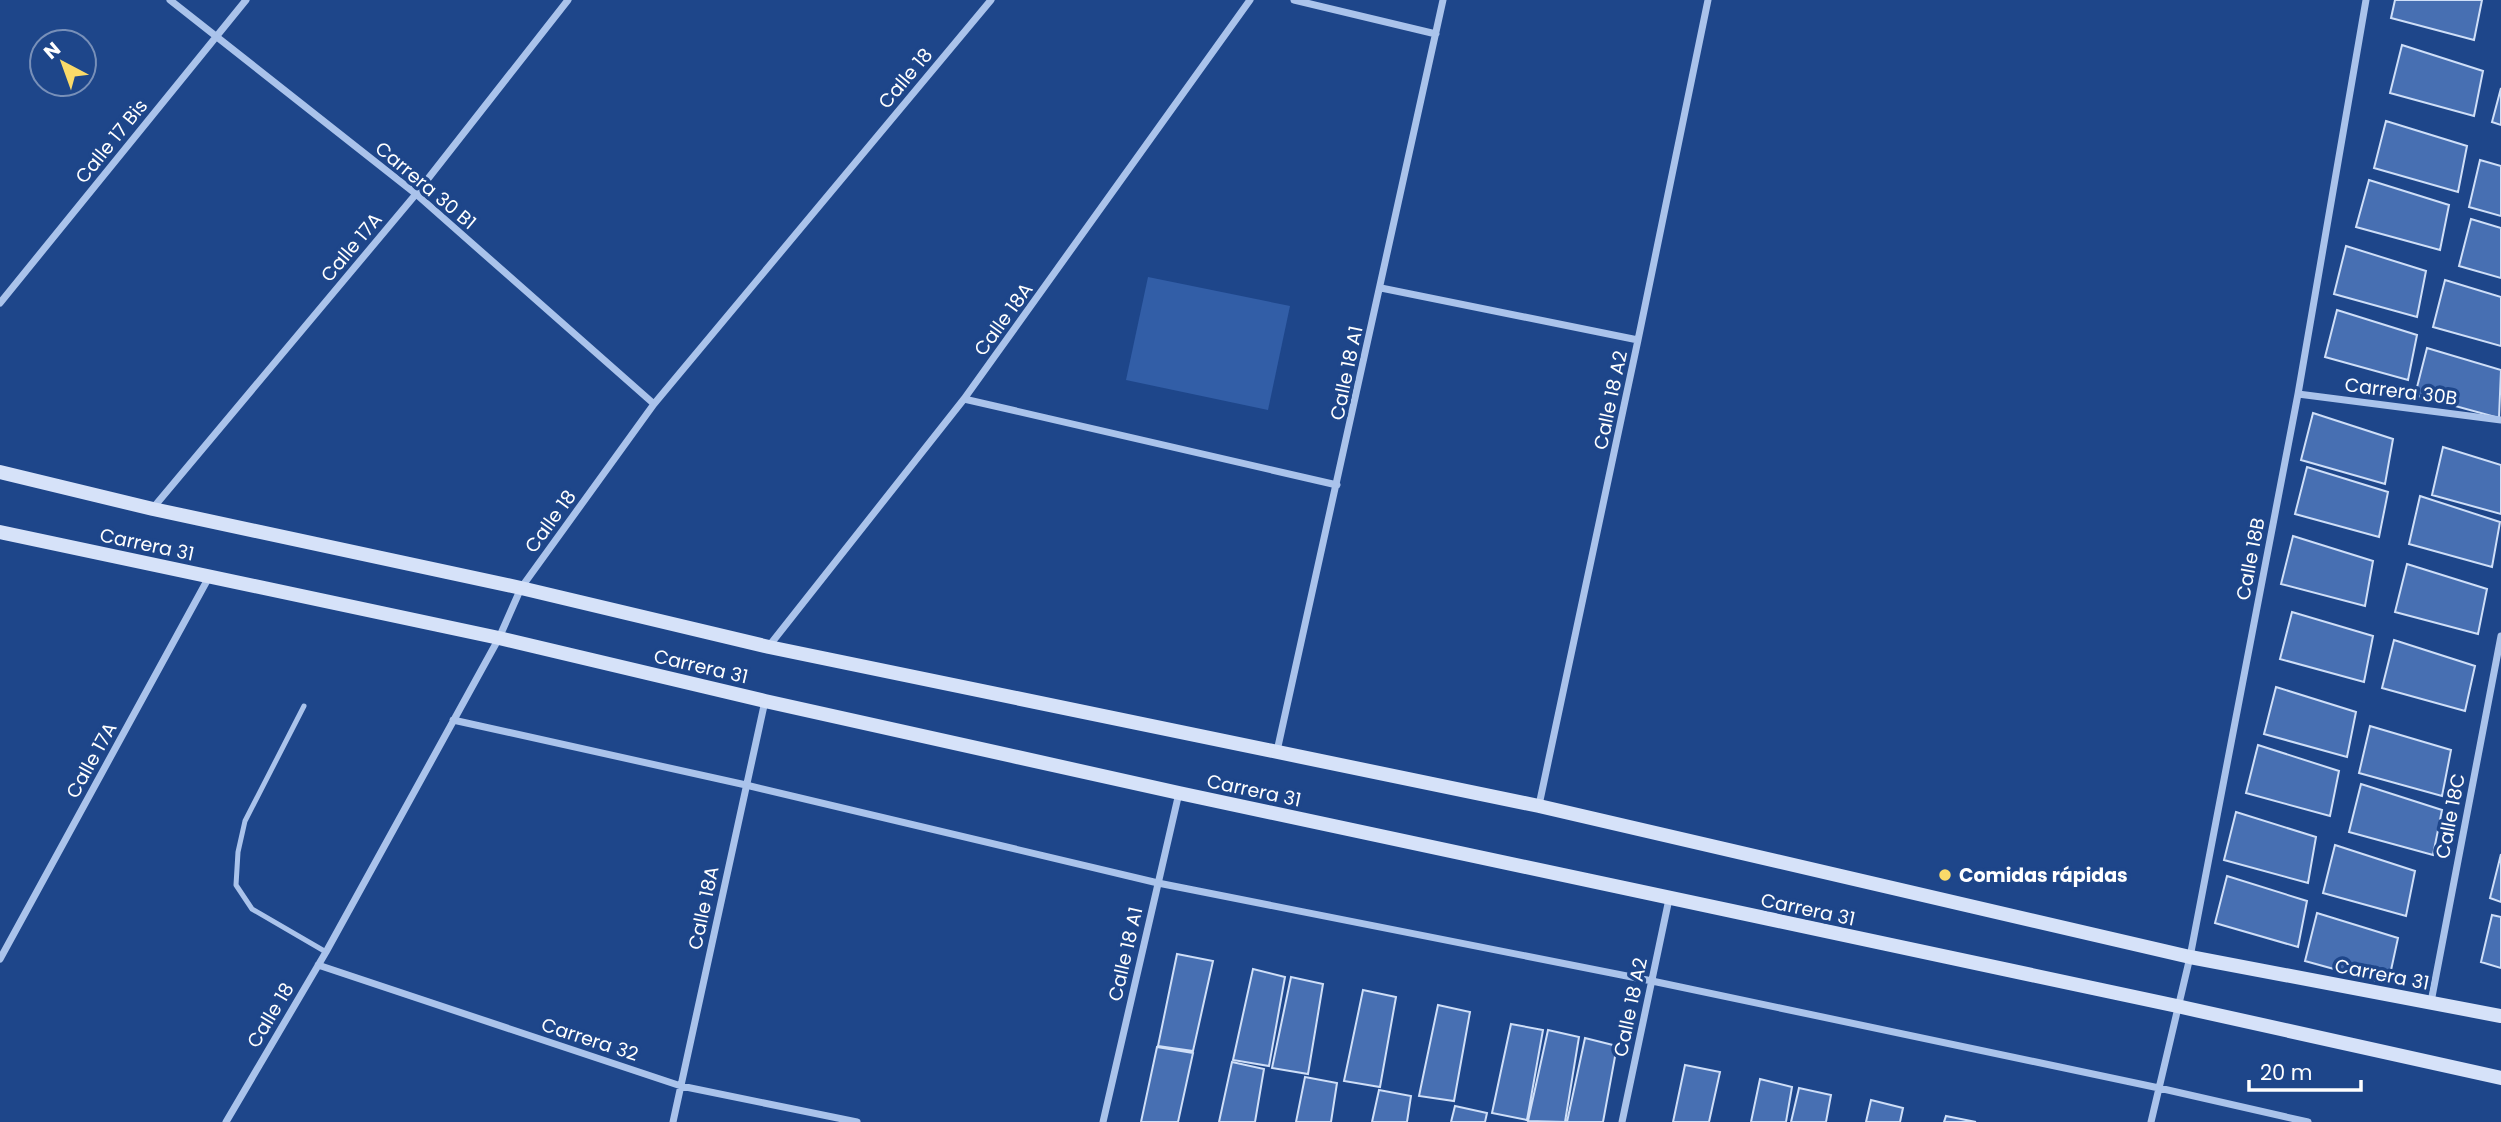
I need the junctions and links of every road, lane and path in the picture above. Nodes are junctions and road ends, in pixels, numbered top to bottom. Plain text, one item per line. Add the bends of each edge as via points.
1 (170, 0) edge
2 (246, 0) edge
3 (568, 0) edge
4 (991, 0) edge
5 (1250, 0) edge
6 (1294, 0) edge
7 (1443, 0) edge
8 (1708, 0) edge
9 (2366, 0) edge
10 (1436, 34) junction
11 (216, 38) junction
12 (416, 194) junction
13 (1381, 288) junction
14 (0, 303) edge
15 (1639, 340) junction
16 (2298, 394) junction
17 (964, 399) junction
18 (654, 404) junction
19 (2501, 420) edge
20 (0, 472) edge
21 (1337, 485) junction
22 (153, 509) junction
23 (0, 531) edge
24 (209, 577) junction
25 (521, 588) junction
26 (2501, 636) edge
27 (499, 638) junction
28 (769, 647) junction
29 (765, 701) junction
30 (304, 706) dead end
31 (453, 720) junction
32 (1276, 752) junction
33 (746, 785) junction
34 (1179, 793) junction
35 (1538, 806) junction
36 (1157, 883) junction
37 (1670, 899) junction
38 (326, 952) junction
39 (2190, 957) junction
40 (0, 959) edge
41 (318, 965) junction
42 (1652, 981) junction
43 (2431, 1003) junction
44 (2177, 1006) junction
45 (2501, 1016) edge
46 (2501, 1078) edge
47 (681, 1086) junction
48 (2159, 1087) junction
49 (226, 1122) edge
50 (673, 1122) edge
51 (857, 1122) edge
52 (1103, 1122) edge
53 (1622, 1122) edge
54 (2151, 1122) edge
55 (2308, 1122) edge

1 - 11 street, Carrera 30 B1
2 - 11 street, Calle 17 Bis
3 - 12 street, Calle 17A
4 - 18 street, Calle 18
5 - 17 street, Calle 18A
6 - 10 street
7 - 10 street, Calle 18 A1
8 - 15 street, Calle 18 A2
9 - 16 street, Calle 18B
10 - 13 street, Calle 18 A1
11 - 12 street, Carrera 30 B1
11 - 14 street, Calle 17 Bis
12 - 18 street, Carrera 30 B1
12 - 22 street, Calle 17A
13 - 15 street
13 - 21 street, Calle 18 A1
15 - 35 street, Calle 18 A2
16 - 19 street, Carrera 30B
16 - 39 street, Calle 18B
17 - 21 street
17 - 28 street, Calle 18A
18 - 25 street, Calle 18
20 - 22 main road, Carrera 31
21 - 32 street, Calle 18 A1
22 - 25 main road, Carrera 31
23 - 24 main road, Carrera 31
24 - 27 main road, Carrera 31
24 - 40 street, Calle 17A
25 - 27 street, Calle 18
25 - 28 main road, Carrera 31
26 - 43 street, Calle 18C
27 - 29 main road, Carrera 31
27 - 31 street, Calle 18
28 - 32 main road, Carrera 31
29 - 33 street, Calle 18A
29 - 34 main road, Carrera 31
30 - 38 lane via 245,821 236,885 253,909
31 - 33 street
31 - 38 street, Calle 18
32 - 35 main road, Carrera 31
33 - 36 street
33 - 47 street, Calle 18A
34 - 36 street, Calle 18 A1
34 - 37 main road, Carrera 31
35 - 39 main road, Carrera 31
36 - 42 street
36 - 52 street, Calle 18 A1
37 - 42 street, Calle 18 A2
37 - 44 main road, Carrera 31
38 - 41 street, Calle 18
39 - 43 main road, Carrera 31
39 - 44 street, Calle 18B
41 - 47 street, Carrera 32
41 - 49 street, Calle 18
42 - 48 street
42 - 53 street, Calle 18 A2
43 - 45 main road, Carrera 31
44 - 46 main road, Carrera 31
44 - 48 street, Calle 18B
47 - 50 street, Calle 18A
47 - 51 street, Carrera 32
48 - 54 street, Calle 18B
48 - 55 street

